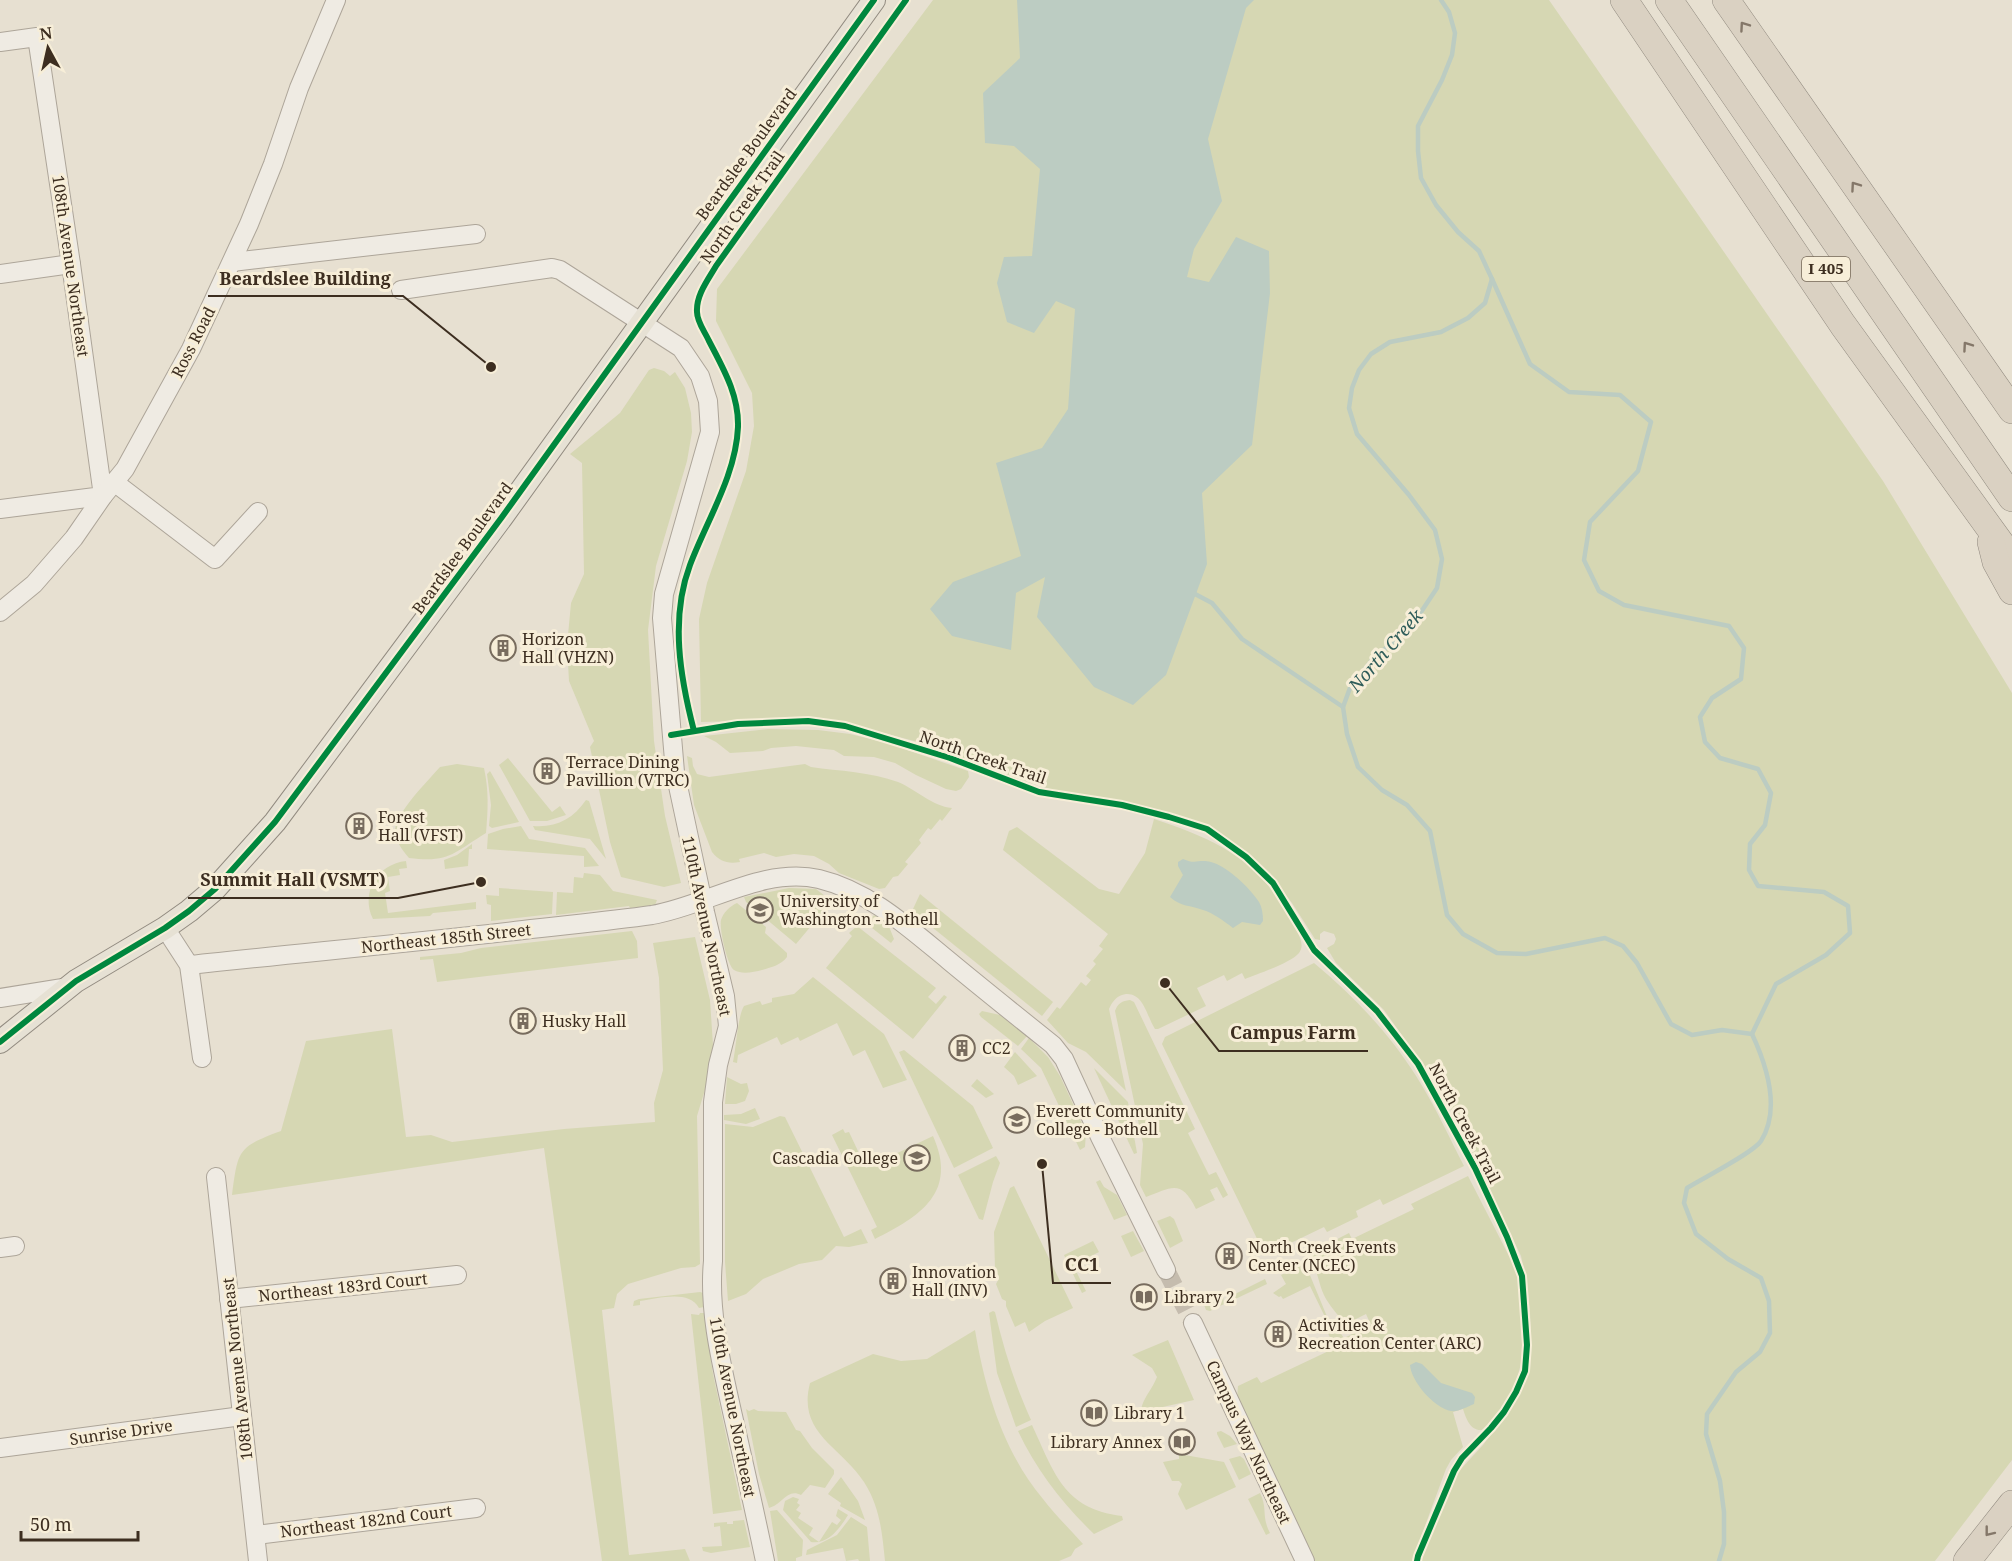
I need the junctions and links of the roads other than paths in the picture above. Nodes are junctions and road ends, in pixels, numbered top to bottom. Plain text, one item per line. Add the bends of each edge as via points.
1 (336, 0) edge
2 (874, 0) edge
3 (1624, 0) edge
4 (1640, 0) edge
5 (1670, 0) edge
6 (1684, 0) edge
7 (1726, 0) edge
8 (0, 42) edge
9 (476, 234) dead end
10 (232, 262) junction
11 (71, 264) junction
12 (0, 274) edge
13 (401, 290) dead end
14 (641, 321) junction
15 (2012, 410) edge
16 (2012, 476) edge
17 (108, 489) junction
18 (2012, 498) edge
19 (0, 509) edge
20 (258, 512) dead end
21 (1988, 526) junction
22 (2012, 539) edge
23 (2012, 559) edge
24 (2012, 591) edge
25 (0, 612) edge
26 (702, 901) junction
27 (165, 928) junction
28 (189, 965) junction
29 (69, 987) junction
30 (0, 998) edge
31 (0, 1042) edge
32 (202, 1058) dead end
33 (216, 1177) dead end
34 (1166, 1270) tunnel mouth
35 (457, 1275) dead end
36 (229, 1299) junction
37 (1193, 1323) tunnel mouth
38 (242, 1416) junction
39 (0, 1448) edge
40 (2012, 1504) edge
41 (476, 1508) dead end
42 (256, 1534) junction
43 (258, 1561) edge
44 (765, 1561) edge
45 (1305, 1561) edge
46 (1967, 1561) edge

1 - 10 street, Ross Road
2 - 14 main road, Beardslee Boulevard
3 - 21 highway, I 405 via 1843,325
4 - 22 highway, I 405
5 - 18 highway, I 405
6 - 16 highway, I 405
15 -> 7 highway
8 - 11 street, 108th Avenue Northeast via 37,37
9 - 10 street
10 - 17 street, Ross Road via 191,349 124,469
11 - 12 street
11 - 17 street, 108th Avenue Northeast
13 - 14 street, 110th Avenue Northeast via 552,268 573,277
14 - 26 street, 110th Avenue Northeast via 681,348 700,376 708,401 710,432 664,594 662,618 675,772
14 - 27 main road, Beardslee Boulevard via 495,526 275,822 215,889
17 - 19 street
17 - 20 street via 215,559
17 - 25 street, Ross Road via 74,538
21 - 23 highway, I 405
21 - 24 highway via 1996,562
26 - 28 street, Northeast 185th Street via 687,908 634,917
26 - 34 street via 737,888 794,876 834,884 888,912 1053,1045 1064,1059
26 - 44 street, 110th Avenue Northeast via 725,996 728,1026 713,1102 711,1279 724,1373
27 - 28 street
27 - 29 main road, Beardslee Boulevard
28 - 32 street
29 - 30 street
29 - 31 main road, Beardslee Boulevard
33 - 36 street, 108th Avenue Northeast
35 - 36 street, Northeast 183rd Court
36 - 38 street, 108th Avenue Northeast
37 - 45 street, Campus Way Northeast
38 - 39 street, Sunrise Drive
38 - 42 street, 108th Avenue Northeast
40 -> 46 highway
41 - 42 street, Northeast 182nd Court
42 - 43 street, 108th Avenue Northeast

